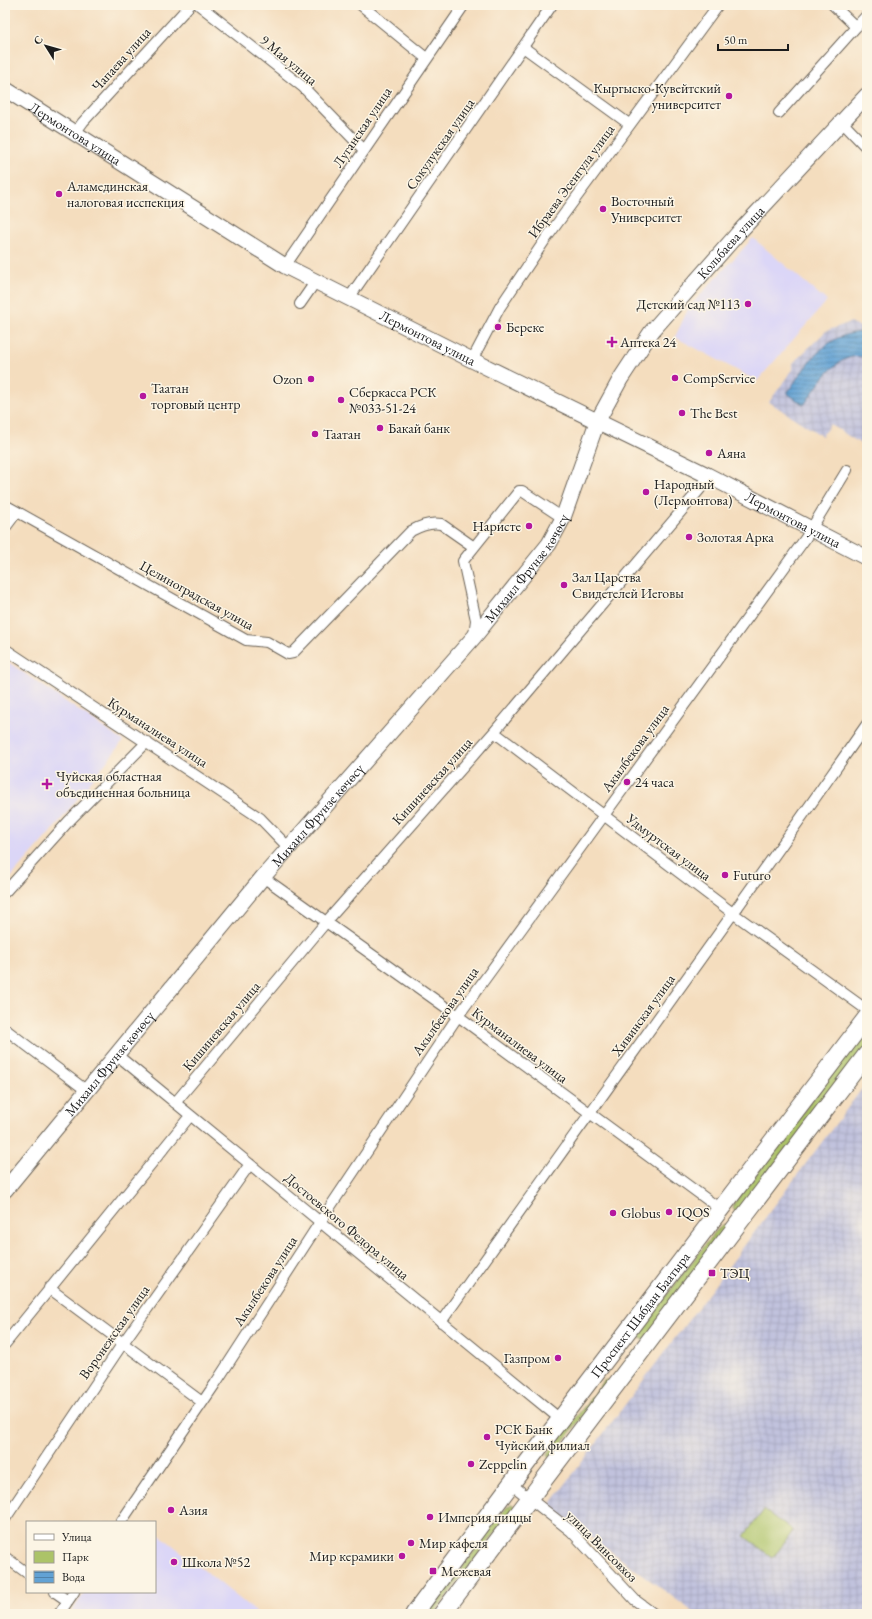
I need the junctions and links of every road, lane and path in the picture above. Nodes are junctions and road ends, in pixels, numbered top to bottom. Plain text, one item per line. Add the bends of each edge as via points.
1 (190, 5) edge
2 (199, 5) edge
3 (360, 5) edge
4 (464, 5) edge
5 (552, 5) edge
6 (718, 5) edge
7 (833, 5) edge
8 (867, 15) edge
9 (856, 27) junction
10 (523, 47) junction
11 (426, 58) junction
12 (5, 89) edge
13 (867, 95) edge
14 (779, 113) dead end
15 (842, 122) junction
16 (629, 124) junction
17 (75, 133) junction
18 (867, 148) edge
19 (364, 150) junction
20 (285, 266) junction
21 (316, 282) junction
22 (349, 298) junction
23 (300, 304) dead end
24 (472, 360) junction
25 (597, 422) junction
26 (847, 470) dead end
27 (707, 475) junction
28 (5, 505) edge
29 (17, 512) junction
30 (563, 518) junction
31 (5, 528) edge
32 (811, 529) junction
33 (474, 547) junction
34 (867, 558) edge
35 (474, 637) junction
36 (5, 649) edge
37 (867, 724) edge
38 (494, 732) junction
39 (147, 742) junction
40 (603, 815) junction
41 (288, 847) junction
42 (263, 877) junction
43 (5, 892) edge
44 (734, 914) junction
45 (327, 921) junction
46 (867, 1010) edge
47 (458, 1016) junction
48 (867, 1017) edge
49 (5, 1030) edge
50 (867, 1054) edge
51 (117, 1055) junction
52 (87, 1091) junction
53 (175, 1103) junction
54 (588, 1113) junction
55 (190, 1116) junction
56 (250, 1164) junction
57 (5, 1190) edge
58 (720, 1209) junction
59 (320, 1222) junction
60 (739, 1223) junction
61 (49, 1288) junction
62 (441, 1322) junction
63 (626, 1334) junction
64 (123, 1343) junction
65 (5, 1344) edge
66 (645, 1347) junction
67 (602, 1364) junction
68 (621, 1378) junction
69 (202, 1402) junction
70 (560, 1419) junction
71 (511, 1484) junction
72 (530, 1498) junction
73 (5, 1520) edge
74 (122, 1521) edge
75 (6, 1559) edge
76 (26, 1572) edge
77 (56, 1593) edge
78 (73, 1593) edge
79 (68, 1601) junction
80 (59, 1614) edge
81 (414, 1614) edge
82 (442, 1614) edge
83 (654, 1614) edge

1 - 17 street, Чапаева улица
2 - 19 street, 9 Мая улица via 303,87
3 - 11 street
4 - 11 street, Луганская улица
5 - 10 street, Сокулукская улица
6 - 16 street, Ибраева Эсенгула улица
7 - 9 street
8 - 9 street
9 - 14 street
10 - 16 street
10 - 22 street, Сокулукская улица
11 - 19 street, Луганская улица
12 - 17 main road, Лермонтова улица
13 - 15 main road, Кольбаева улица
15 - 18 street
15 - 25 main road, Кольбаева улица via 741,230 652,331
16 - 24 street, Ибраева Эсенгула улица via 504,301
17 - 20 main road, Лермонтова улица
19 - 20 street, Луганская улица
20 - 21 main road, Лермонтова улица
21 - 22 main road, Лермонтова улица
21 - 23 street
22 - 24 main road, Лермонтова улица
24 - 25 main road, Лермонтова улица
25 - 27 main road, Лермонтова улица
25 - 30 main road, Михаил Фрунзе көчөсү
26 - 32 street, Акылбекова улица
27 - 32 main road, Лермонтова улица
27 - 38 street, Кишиневская улица via 700,489
28 - 29 street, Целиноградская улица
29 - 31 street
29 - 33 street, Целиноградская улица via 246,640 267,642 288,654 293,653 418,527 441,524
30 - 33 street via 519,491
30 - 35 main road, Михаил Фрунзе көчөсү via 548,544
32 - 34 main road, Лермонтова улица
32 - 40 street, Акылбекова улица
33 - 35 street via 463,561 476,620
35 - 41 main road, Михаил Фрунзе көчөсү
36 - 39 street, Курманалиева улица
37 - 44 street, Хивинская улица
38 - 40 street, Удмуртская улица
38 - 45 street, Кишиневская улица
39 - 41 street, Курманалиева улица via 260,818
39 - 43 street via 68,822
40 - 44 street, Удмуртская улица
40 - 47 street, Акылбекова улица
41 - 42 main road, Михаил Фрунзе көчөсү
42 - 45 street, Курманалиева улица
42 - 51 main road, Михаил Фрунзе көчөсү
44 - 46 street, Удмуртская улица
44 - 54 street, Хивинская улица
45 - 47 street, Курманалиева улица
45 - 53 street, Кишиневская улица
47 - 54 street, Курманалиева улица
47 - 59 street, Акылбекова улица
48 - 58 main road, Проспект Шабдан Баатыра
49 - 52 street
50 - 60 main road, Проспект Шабдан Баатыра
51 - 52 main road, Михаил Фрунзе көчөсү
51 - 53 street, Достоевского Федора улица
52 - 57 main road, Михаил Фрунзе көчөсү
53 - 55 street, Достоевского Федора улица
54 - 58 street, Курманалиева улица
54 - 62 street, Хивинская улица
55 - 56 street, Достоевского Федора улица
55 - 61 street
56 - 59 street, Достоевского Федора улица
56 - 64 street, Воронежская улица
58 - 60 main road
58 - 63 main road, Проспект Шабдан Баатыра
59 - 62 street, Достоевского Федора улица
59 - 69 street, Акылбекова улица
60 - 66 main road, Проспект Шабдан Баатыра
61 - 64 street
61 - 65 street
62 - 70 street, Достоевского Федора улица
63 - 66 main road
63 - 67 main road, Проспект Шабдан Баатыра
64 - 69 street
64 - 73 street, Воронежская улица
66 - 68 main road, Проспект Шабдан Баатыра
67 - 68 main road
67 - 70 main road, Проспект Шабдан Баатыра
68 - 72 main road, Проспект Шабдан Баатыра
69 - 74 street, Акылбекова улица
70 - 71 main road, Проспект Шабдан Баатыра
71 - 72 street, улица Винсовхоз
71 - 81 main road, Проспект Шабдан Баатыра
72 - 82 main road, Проспект Шабдан Баатыра
72 - 83 street, улица Винсовхоз via 571,1531 635,1600
75 - 76 street
77 - 79 street
78 - 79 street
79 - 80 street

